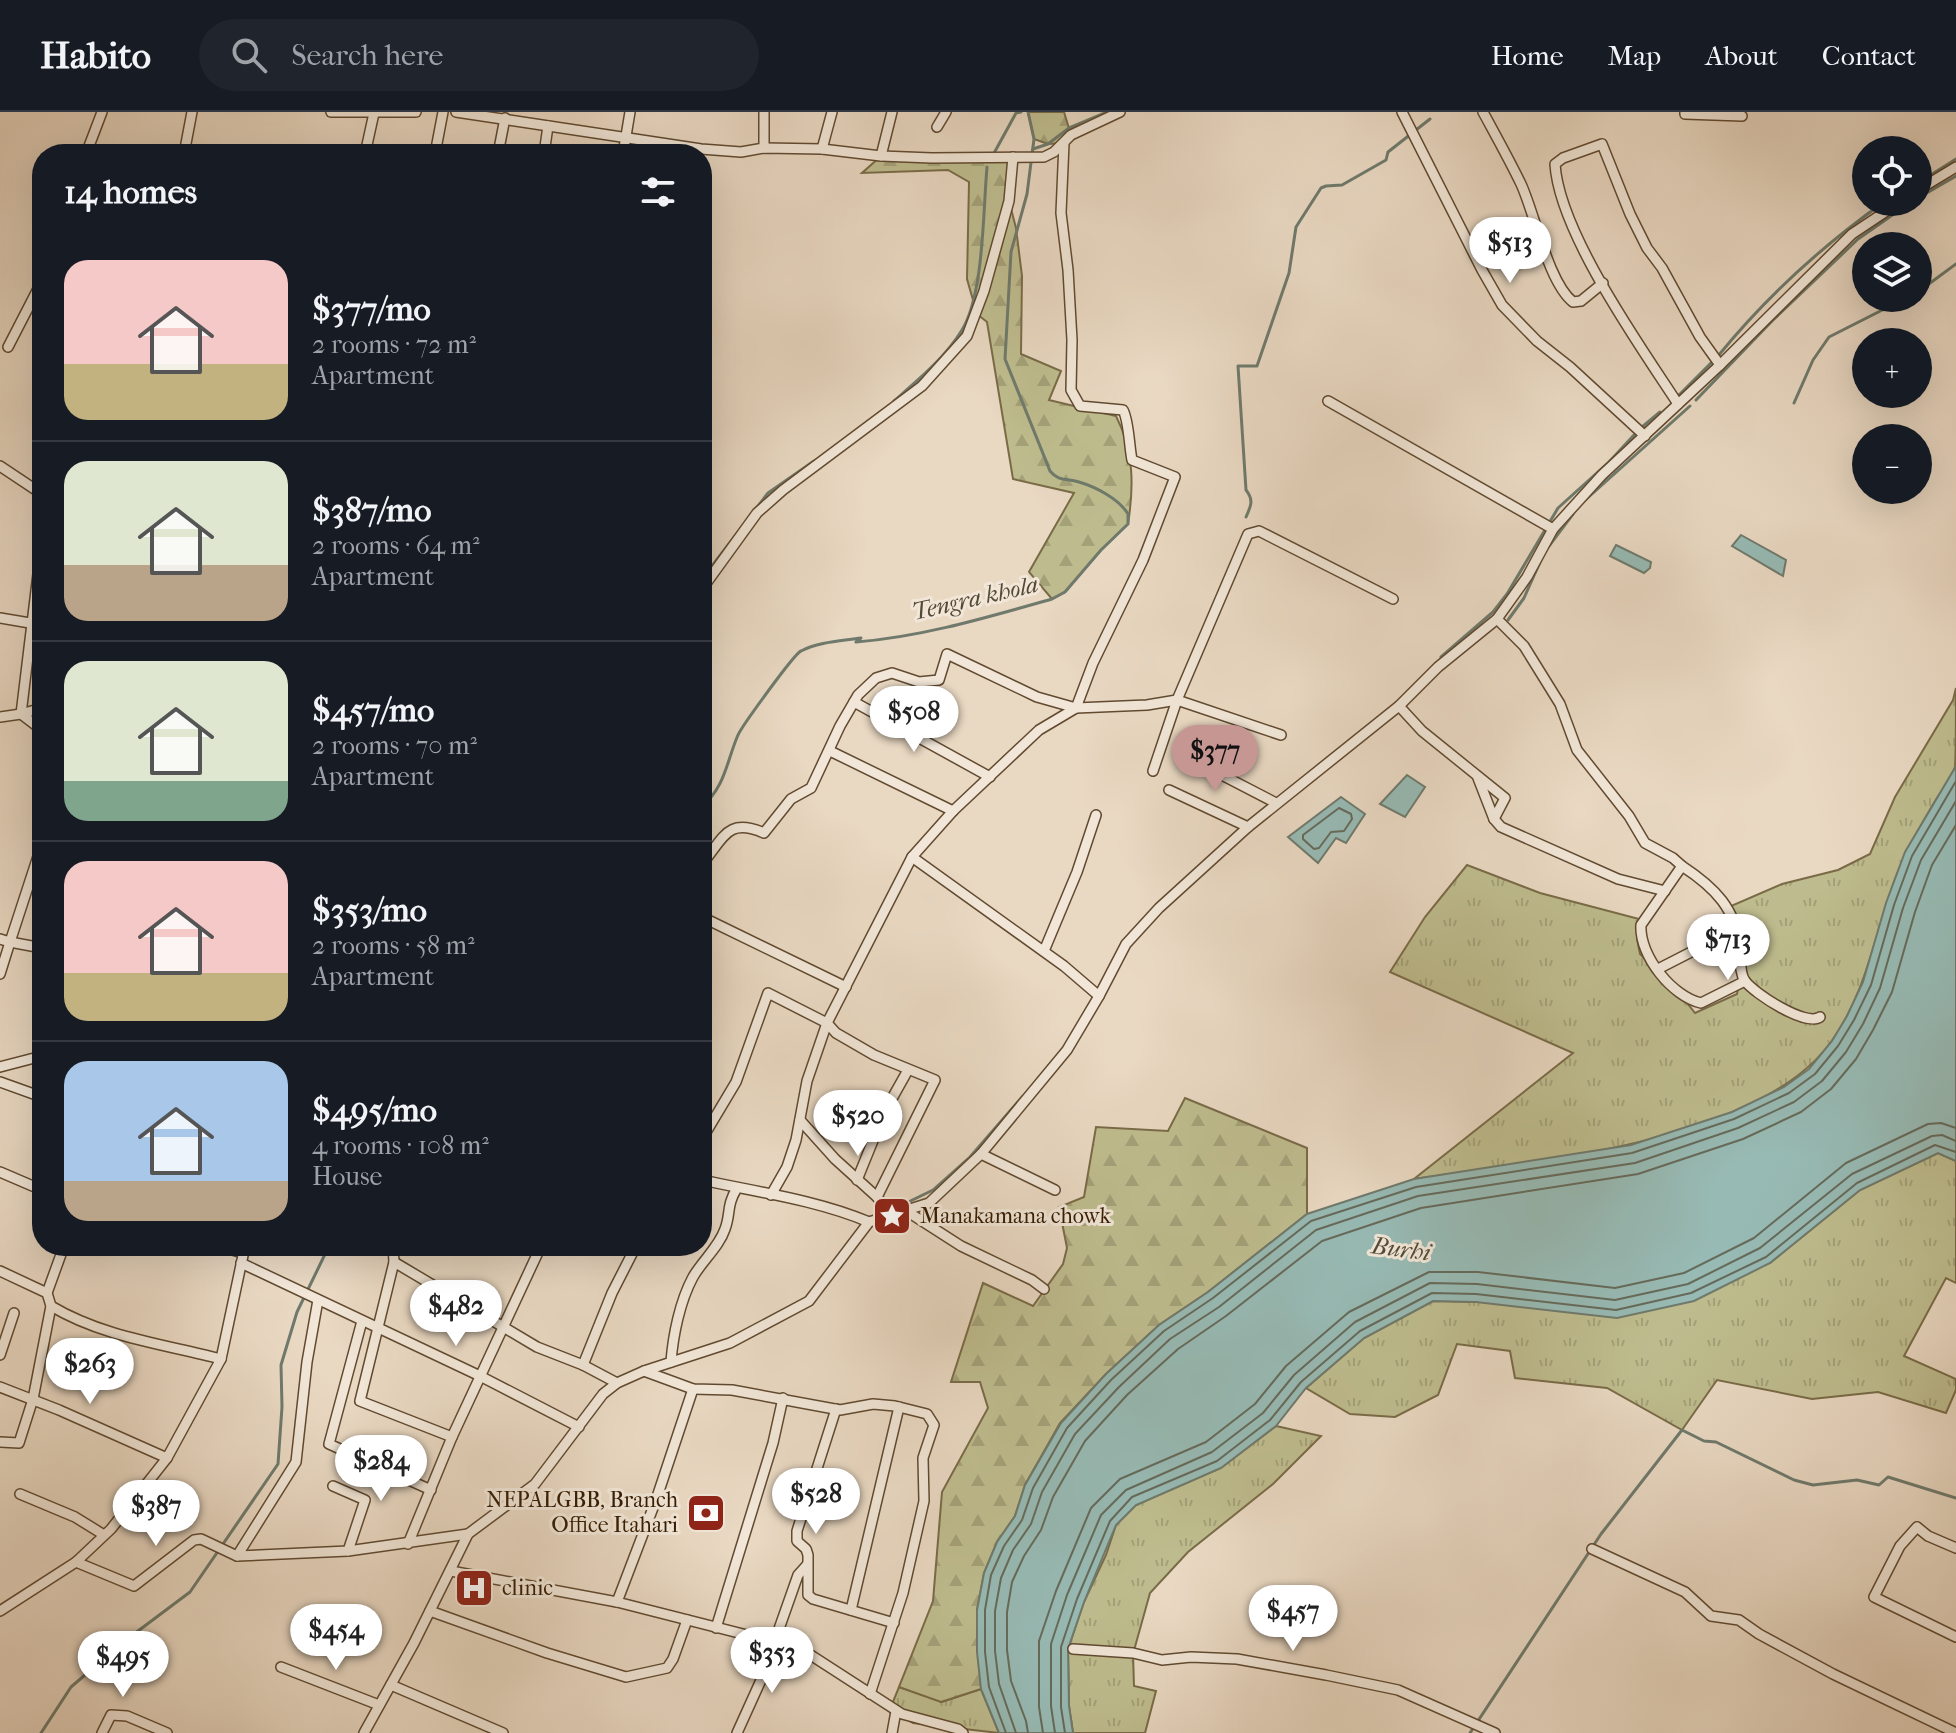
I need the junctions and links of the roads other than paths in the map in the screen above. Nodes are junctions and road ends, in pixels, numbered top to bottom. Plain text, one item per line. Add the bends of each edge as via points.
1 (102, 112) edge
2 (192, 112) edge
3 (331, 112) edge
4 (416, 112) edge
5 (443, 112) edge
6 (456, 112) edge
7 (630, 112) edge
8 (764, 112) edge
9 (832, 112) edge
10 (892, 112) edge
11 (946, 112) edge
12 (1120, 112) edge
13 (1402, 112) edge
14 (1483, 112) edge
15 (1685, 112) edge
16 (374, 113) edge
17 (395, 113) edge
18 (1742, 116) dead end
19 (505, 118) junction
20 (548, 126) junction
21 (937, 127) dead end
22 (625, 137) junction
23 (1064, 143) junction
24 (90, 144) edge
25 (186, 144) edge
26 (367, 144) edge
27 (437, 144) edge
28 (500, 144) edge
29 (545, 144) edge
30 (624, 144) edge
31 (669, 144) edge
32 (764, 148) junction
33 (822, 149) junction
34 (712, 150) edge
35 (881, 156) junction
36 (1013, 157) junction
37 (1956, 167) edge
38 (1932, 182) edge
39 (1879, 216) edge
40 (1603, 283) junction
41 (32, 300) edge
42 (8, 347) dead end
43 (1720, 365) junction
44 (1328, 401) dead end
45 (1678, 404) junction
46 (1645, 436) junction
47 (0, 466) edge
48 (32, 487) edge
49 (1549, 527) junction
50 (712, 575) edge
51 (1393, 599) dead end
52 (32, 613) edge
53 (0, 618) edge
54 (1497, 619) junction
55 (30, 623) junction
56 (1177, 700) junction
57 (854, 702) junction
58 (1399, 706) junction
59 (1076, 708) junction
60 (32, 711) edge
61 (21, 714) junction
62 (0, 717) edge
63 (32, 722) edge
64 (1281, 735) dead end
65 (830, 751) junction
66 (1191, 759) dead end
67 (1153, 771) dead end
68 (990, 777) junction
69 (1478, 778) junction
70 (1169, 790) dead end
71 (1276, 803) junction
72 (953, 811) junction
73 (1096, 815) dead end
74 (1494, 819) junction
75 (1248, 827) junction
76 (712, 852) edge
77 (912, 857) junction
78 (1682, 866) junction
79 (32, 870) edge
80 (1665, 891) junction
81 (712, 921) edge
82 (1736, 929) junction
83 (5, 940) edge
84 (32, 946) edge
85 (1044, 951) junction
86 (1658, 969) junction
87 (0, 974) edge
88 (1745, 981) junction
89 (846, 987) junction
90 (1099, 996) junction
91 (1820, 1017) dead end
92 (827, 1023) junction
93 (32, 1059) edge
94 (0, 1067) edge
95 (908, 1070) junction
96 (0, 1082) edge
97 (32, 1093) edge
98 (800, 1120) junction
99 (712, 1122) edge
100 (981, 1154) junction
101 (0, 1172) edge
102 (857, 1180) junction
103 (712, 1182) edge
104 (32, 1186) edge
105 (737, 1188) junction
106 (1055, 1190) dead end
107 (771, 1195) junction
108 (877, 1197) junction
109 (908, 1212) junction
110 (892, 1216) junction
111 (869, 1222) junction
112 (712, 1249) edge
113 (60, 1256) edge
114 (243, 1256) edge
115 (246, 1256) edge
116 (394, 1256) edge
117 (534, 1256) edge
118 (631, 1256) edge
119 (707, 1256) edge
120 (394, 1262) junction
121 (0, 1271) edge
122 (1044, 1289) dead end
123 (47, 1293) junction
124 (318, 1300) junction
125 (51, 1306) junction
126 (14, 1313) dead end
127 (362, 1321) junction
128 (502, 1327) junction
129 (379, 1329) junction
130 (0, 1355) edge
131 (221, 1359) junction
132 (671, 1362) junction
133 (583, 1365) junction
134 (644, 1371) junction
135 (480, 1376) junction
136 (617, 1383) junction
137 (0, 1387) edge
138 (693, 1389) junction
139 (783, 1398) junction
140 (33, 1399) junction
141 (899, 1407) junction
142 (836, 1409) junction
143 (579, 1427) junction
144 (452, 1437) junction
145 (0, 1442) edge
146 (167, 1458) junction
147 (333, 1486) dead end
148 (431, 1490) junction
149 (20, 1494) dead end
150 (468, 1534) junction
151 (104, 1535) junction
152 (408, 1544) junction
153 (1956, 1548) edge
154 (1592, 1549) dead end
155 (348, 1551) junction
156 (233, 1554) junction
157 (76, 1562) junction
158 (807, 1565) junction
159 (451, 1571) junction
160 (617, 1602) junction
161 (851, 1610) junction
162 (0, 1611) edge
163 (430, 1611) junction
164 (687, 1620) junction
165 (894, 1623) junction
166 (716, 1628) junction
167 (1956, 1637) edge
168 (774, 1643) junction
169 (1073, 1649) dead end
170 (281, 1667) dead end
171 (391, 1685) junction
172 (870, 1694) junction
173 (379, 1705) junction
174 (896, 1711) junction
175 (102, 1733) edge
176 (167, 1733) edge
177 (364, 1733) edge
178 (503, 1733) edge
179 (737, 1733) edge
180 (892, 1733) edge
181 (963, 1733) edge
182 (1495, 1733) edge
183 (1956, 1733) edge

1 - 24 street
2 - 25 street
3 - 16 street
4 - 17 street
5 - 27 street
6 - 19 street
7 - 22 street
8 - 32 street
9 - 33 street
10 - 35 street
11 - 21 street
12 - 23 street
13 - 46 street via 1502,305
14 - 40 street via 1522,185 1568,298 1581,301
15 - 18 street
16 - 17 street
16 - 26 street
19 - 20 street
19 - 28 street
20 - 22 street
20 - 29 street
22 - 30 street
22 - 31 street
23 - 36 street via 1044,157
23 - 59 street via 1061,213 1071,390 1080,406 1123,410 1132,460 1175,477
32 - 33 street
32 - 34 street
33 - 35 street
35 - 36 street
36 - 50 street via 1009,201 993,264 967,336 922,386 757,513
37 - 38 street
39 - 43 street via 1852,234
40 - 43 street via 1586,255 1555,174 1555,164 1563,158 1602,144 1647,248
40 - 45 street
41 - 42 street
43 - 45 street
44 - 49 street
45 - 46 street
46 - 49 street
47 - 48 street
49 - 54 street via 1527,577
51 - 56 street via 1254,531 1243,541
52 - 55 street
53 - 55 street
54 - 58 street
54 - 78 street via 1524,646 1560,704 1577,750 1645,843
55 - 61 street
56 - 59 street
56 - 64 street
56 - 67 street
57 - 59 street via 876,678 892,673 919,682 939,680 947,654 1037,697
57 - 65 street
57 - 68 street
58 - 69 street
58 - 71 street
59 - 68 street via 1039,730
60 - 61 street
61 - 62 street
61 - 63 street
65 - 72 street
65 - 76 street via 811,788 791,799 764,833 737,826
66 - 71 street
68 - 72 street
69 - 74 street
69 - 74 street via 1505,798
70 - 75 street
71 - 75 street
72 - 77 street
73 - 85 street
74 - 80 street via 1501,827 1618,879
75 - 90 street via 1126,944
77 - 85 street
77 - 89 street
78 - 80 street
78 - 82 street via 1708,883
79 - 83 street
80 - 86 street via 1640,931
81 - 89 street
82 - 86 street
82 - 88 street
83 - 84 street
83 - 87 street
85 - 90 street
86 - 88 street via 1681,995 1701,1003
88 - 91 street via 1806,1021
89 - 92 street
90 - 100 street via 1067,1050
92 - 95 street via 861,1049
92 - 98 street
92 - 99 street via 768,993 736,1082
93 - 94 street
95 - 102 street
95 - 108 street via 935,1080
96 - 97 street
98 - 102 street
98 - 107 street via 787,1167
100 - 106 street
100 - 109 street via 929,1203
101 - 104 street
102 - 108 street
103 - 105 street
105 - 107 street
105 - 112 street via 728,1201 726,1229
107 - 111 street
108 - 110 street
109 - 110 street
109 - 122 street
110 - 111 street
111 - 132 street via 809,1301 730,1343
113 - 123 street
114 - 131 street
115 - 124 street via 284,1285
116 - 120 street
117 - 128 street
118 - 133 street
119 - 132 street via 685,1297
120 - 128 street
120 - 129 street
121 - 123 street
123 - 125 street
124 - 127 street
124 - 156 street via 296,1462
125 - 131 street via 110,1333
125 - 140 street
126 - 130 street
127 - 129 street
127 - 148 street via 329,1444
128 - 133 street
128 - 135 street
129 - 135 street
129 - 144 street via 360,1401
131 - 146 street
132 - 134 street
133 - 136 street
134 - 136 street
134 - 138 street
135 - 143 street
135 - 144 street
136 - 143 street
137 - 140 street
138 - 139 street
138 - 160 street
139 - 142 street
139 - 166 street
140 - 145 street via 19,1443
140 - 146 street
141 - 142 street
141 - 161 street
141 - 165 street via 927,1414 934,1425 922,1466 924,1501
142 - 158 street via 797,1531
143 - 150 street via 535,1484
144 - 148 street
146 - 151 street
147 - 155 street via 365,1500
148 - 152 street
149 - 151 street
150 - 152 street
150 - 159 street
151 - 157 street
152 - 155 street
153 - 167 street via 1917,1527 1900,1546 1874,1597
154 - 183 street via 1685,1592 1711,1616 1739,1620 1833,1674
155 - 156 street
156 - 157 street via 201,1539 190,1542 134,1586
157 - 162 street
158 - 161 street via 808,1595
158 - 168 street via 798,1575
159 - 160 street
159 - 163 street
160 - 164 street
161 - 165 street
163 - 164 street via 626,1677 667,1668
163 - 171 street
164 - 166 street
165 - 172 street
166 - 168 street
168 - 172 street via 806,1652
168 - 179 street
169 - 182 street via 1162,1660 1237,1659 1340,1678 1398,1690
170 - 173 street
171 - 173 street
171 - 178 street
172 - 174 street
173 - 177 street
174 - 180 street
174 - 181 street
175 - 176 street via 111,1715

